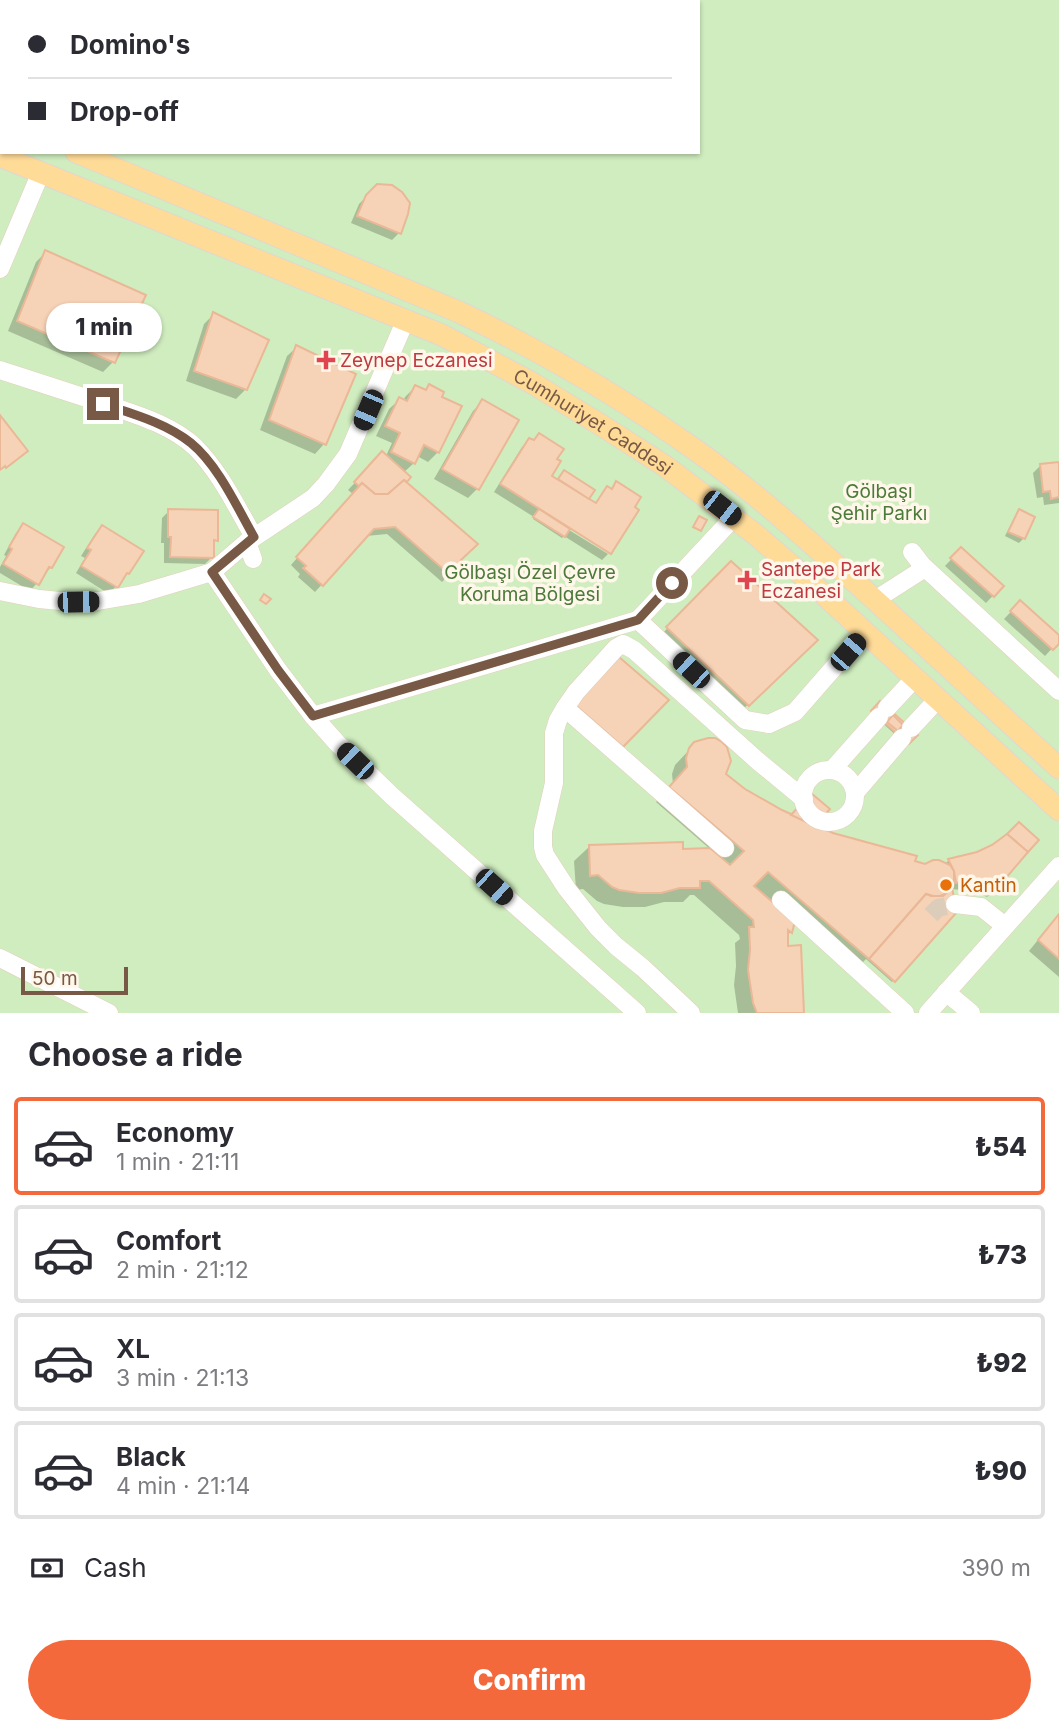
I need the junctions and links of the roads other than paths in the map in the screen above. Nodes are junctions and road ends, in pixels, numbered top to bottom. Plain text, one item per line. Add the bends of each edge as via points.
1 (81, 154) edge
2 (0, 156) edge
3 (41, 172) junction
4 (0, 269) edge
5 (406, 319) junction
6 (389, 359) junction
7 (407, 365) dead end
8 (0, 370) edge
9 (734, 517) junction
10 (250, 539) junction
11 (912, 552) dead end
12 (253, 559) dead end
13 (925, 568) junction
14 (212, 572) junction
15 (0, 591) edge
16 (875, 600) junction
17 (638, 620) junction
18 (865, 632) junction
19 (915, 678) junction
20 (1059, 691) edge
21 (938, 699) junction
22 (565, 708) junction
23 (313, 716) junction
24 (1059, 768) edge
25 (832, 770) junction
26 (855, 793) junction
27 (804, 799) junction
28 (1059, 810) edge
29 (725, 848) dead end
30 (1059, 866) edge
31 (780, 900) dead end
32 (955, 904) tunnel mouth
33 (1005, 926) junction
34 (0, 958) edge
35 (946, 992) junction
36 (109, 1013) edge
37 (637, 1013) edge
38 (691, 1013) edge
39 (905, 1013) edge
40 (928, 1013) edge
41 (971, 1013) edge

1 - 16 main road, Cumhuriyet Caddesi via 504,334 649,418 698,452
2 - 3 main road, Cumhuriyet Caddesi
3 - 4 street
3 - 5 main road, Cumhuriyet Caddesi
5 - 6 street
5 - 9 main road, Cumhuriyet Caddesi via 534,384 665,466
6 - 7 street
6 - 10 street via 348,454 326,484 313,498
8 - 10 street via 121,410 179,435 208,461
9 - 17 street via 702,544
9 - 18 main road, Cumhuriyet Caddesi
10 - 12 street
10 - 14 street
11 - 13 street
13 - 16 street
13 - 20 street
14 - 15 street via 98,601 39,599
14 - 23 street
16 - 24 main road, Cumhuriyet Caddesi
17 - 18 street via 745,720 769,724 795,712
17 - 23 street
18 - 19 main road, Cumhuriyet Caddesi
19 - 21 main road, Cumhuriyet Caddesi
19 - 25 street
21 - 26 street
21 - 28 main road, Cumhuriyet Caddesi
22 - 27 street via 616,648 630,647
22 - 29 street
22 - 38 street via 554,733 554,783 543,831 545,855 598,928
23 - 37 street via 392,796
25 - 26 street via 847,777
25 - 27 street via 811,778
26 - 27 street via 850,813 831,822 811,814
30 - 33 street
31 - 39 street
32 - 33 street via 981,907
33 - 35 street
34 - 36 street
35 - 40 street
35 - 41 street

